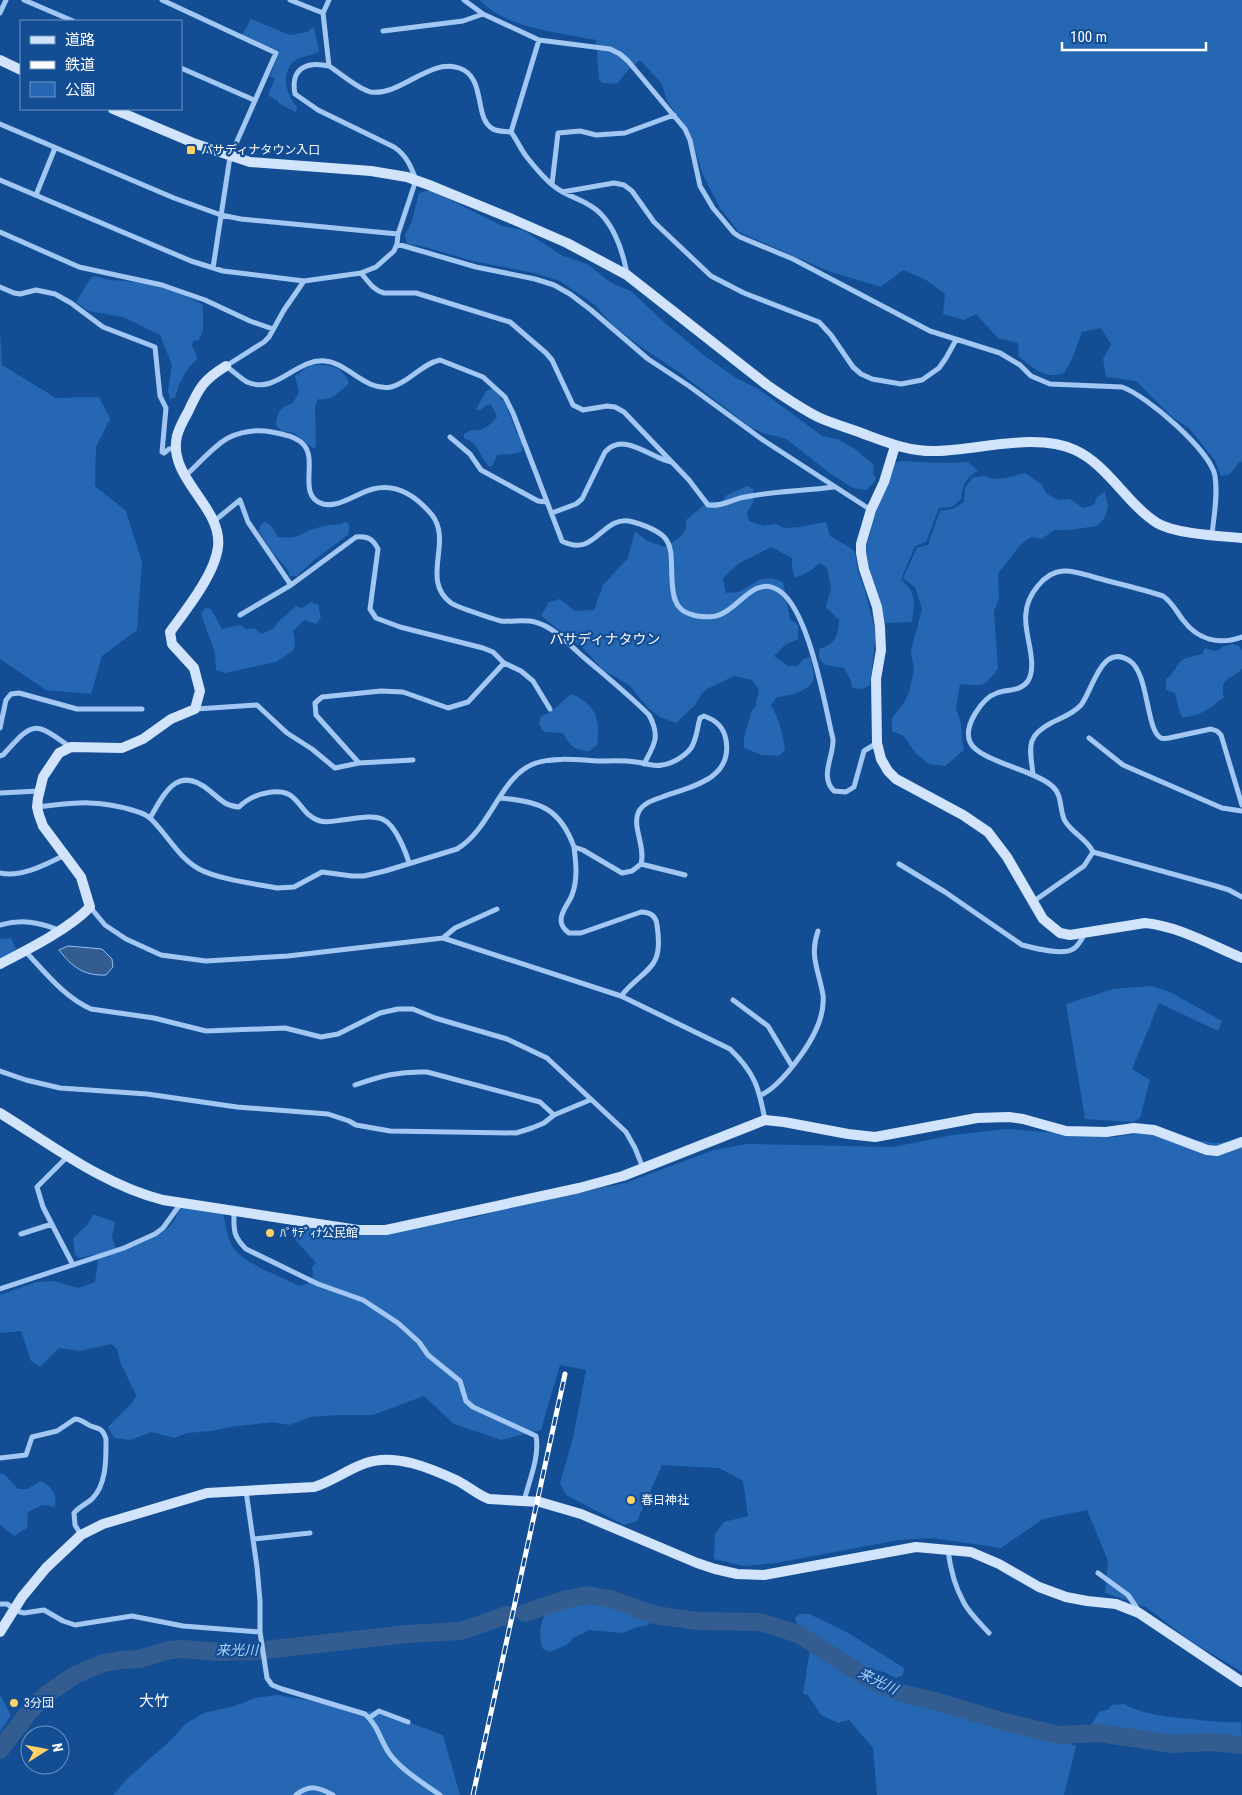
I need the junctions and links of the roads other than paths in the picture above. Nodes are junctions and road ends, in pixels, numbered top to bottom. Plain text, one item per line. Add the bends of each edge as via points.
1 (6, 0) edge
2 (24, 0) edge
3 (162, 0) edge
4 (290, 0) edge
5 (329, 0) edge
6 (464, 0) edge
7 (0, 12) edge
8 (323, 13) junction
9 (483, 14) junction
10 (71, 20) edge
11 (383, 31) dead end
12 (539, 40) junction
13 (0, 60) edge
14 (329, 66) junction
15 (182, 68) edge
16 (20, 70) edge
17 (254, 100) junction
18 (115, 110) edge
19 (674, 115) junction
20 (0, 124) edge
21 (512, 132) junction
22 (55, 148) junction
23 (230, 157) junction
24 (0, 180) edge
25 (416, 180) junction
26 (552, 184) junction
27 (562, 192) junction
28 (36, 195) junction
29 (221, 215) junction
30 (0, 232) edge
31 (398, 234) junction
32 (397, 244) junction
33 (213, 268) junction
34 (361, 273) junction
35 (627, 275) junction
36 (304, 281) junction
37 (0, 287) edge
38 (273, 329) junction
39 (956, 340) junction
40 (226, 366) junction
41 (450, 437) dead end
42 (895, 446) junction
43 (177, 448) junction
44 (672, 462) junction
45 (185, 476) junction
46 (834, 487) junction
47 (546, 502) junction
48 (871, 510) junction
49 (552, 513) junction
50 (213, 522) junction
51 (1212, 534) junction
52 (1242, 538) edge
53 (291, 585) junction
54 (240, 615) dead end
55 (1242, 637) edge
56 (504, 663) junction
57 (142, 709) dead end
58 (195, 709) junction
59 (550, 710) dead end
60 (0, 728) edge
61 (1089, 738) dead end
62 (877, 743) junction
63 (71, 747) junction
64 (0, 756) edge
65 (413, 760) dead end
66 (359, 763) junction
67 (644, 764) junction
68 (1033, 774) junction
69 (39, 791) junction
70 (0, 792) edge
71 (500, 798) junction
72 (1242, 805) edge
73 (37, 807) junction
74 (1242, 811) edge
75 (150, 818) junction
76 (574, 847) junction
77 (1093, 852) junction
78 (66, 855) junction
79 (409, 863) junction
80 (641, 864) junction
81 (899, 864) dead end
82 (0, 873) edge
83 (685, 875) dead end
84 (1242, 897) edge
85 (1034, 901) junction
86 (90, 907) junction
87 (497, 909) dead end
88 (0, 925) edge
89 (59, 930) junction
90 (818, 931) dead end
91 (1085, 933) junction
92 (443, 938) junction
93 (25, 951) junction
94 (1242, 958) edge
95 (0, 964) edge
96 (621, 996) junction
97 (733, 1000) dead end
98 (792, 1066) junction
99 (0, 1071) edge
100 (356, 1085) dead end
101 (760, 1095) junction
102 (590, 1100) junction
103 (0, 1113) edge
104 (554, 1115) junction
105 (765, 1120) junction
106 (1242, 1142) edge
107 (68, 1156) junction
108 (644, 1168) junction
109 (181, 1203) junction
110 (234, 1211) junction
111 (52, 1224) junction
112 (21, 1234) dead end
113 (73, 1265) junction
114 (0, 1290) edge
115 (0, 1458) edge
116 (246, 1491) junction
117 (524, 1501) junction
118 (310, 1534) dead end
119 (81, 1535) junction
120 (253, 1539) junction
121 (948, 1549) junction
122 (1098, 1573) dead end
123 (0, 1604) edge
124 (14, 1609) junction
125 (1140, 1613) junction
126 (0, 1632) edge
127 (989, 1633) dead end
128 (261, 1635) junction
129 (1242, 1682) edge
130 (369, 1718) junction
131 (408, 1722) dead end
132 (296, 1795) edge
133 (333, 1795) edge
134 (440, 1795) edge

1 - 7 street
2 - 10 street
3 - 17 street via 276,52
4 - 8 street
5 - 8 street
6 - 9 street
8 - 14 street
9 - 11 street via 463,21
9 - 12 street
12 - 19 street via 620,54
12 - 21 street
13 - 16 street
14 - 21 street via 370,92 392,88 441,66 460,68 476,84 487,124 499,131
14 - 25 street via 316,63 305,66 294,80 295,94 318,110 403,153
15 - 17 street
17 - 23 street
18 - 23 street
19 - 26 street via 625,133 558,133
19 - 39 street via 690,140 705,196 734,233 793,259 930,331
20 - 22 street
21 - 26 street via 527,157
22 - 28 street
22 - 29 street
23 - 25 street via 250,162 371,172
23 - 29 street
24 - 28 street
25 - 31 street
25 - 35 street via 567,243
26 - 27 street
27 - 35 street via 590,205 609,223
27 - 39 street via 614,183 624,185 654,222 711,276 744,293 819,322 853,367 872,379 901,384 922,380 939,368
28 - 33 street
29 - 31 street
29 - 33 street
30 - 38 street via 79,267 162,285
31 - 32 street
32 - 34 street via 394,251 376,267
32 - 46 street via 554,285 591,310 648,359
33 - 36 street
34 - 36 street
34 - 44 street via 379,292 416,293 510,322 552,360 573,405 583,410 615,407 624,412
35 - 42 street via 792,402 819,417
36 - 38 street
37 - 43 street via 20,294 36,290 55,294 103,327 155,347 160,396 166,408 162,452
38 - 40 street via 264,342
39 - 51 street via 1000,353 1045,383 1122,387 1158,411 1179,427 1213,468 1216,482
40 - 43 street via 208,377 202,385 177,436
40 - 47 street via 249,382 264,384 282,379 306,363 324,360 383,388 397,385 433,361 448,361 483,377 505,397
41 - 47 street via 486,473 538,501
42 - 48 street
42 - 51 street via 935,452 1015,444 1057,444 1076,450 1094,463 1158,523 1179,530
43 - 45 street
44 - 46 street via 703,501 714,506 744,497
44 - 49 street via 631,445 609,447 582,499
45 - 50 street
45 - 67 street via 226,439 252,430 266,431 290,436 303,444 308,452 311,495 322,504 336,504 374,489 396,488 413,497 439,528 436,577 442,593 452,604 500,620 535,622 552,630 649,715 657,738
46 - 48 street
47 - 49 street
48 - 62 street via 861,554 878,607 880,627 876,679
49 - 62 street via 562,541 576,546 590,542 612,524 630,521 667,539 671,548 675,602 687,614 720,615 755,589 764,587 774,587 785,594 803,624 817,672 833,740 827,781 834,791 846,792 854,787 864,750
50 - 53 street via 240,500 248,522
50 - 58 street via 218,535 215,563 170,632 172,644 194,668 200,692
51 - 52 street
53 - 54 street
53 - 56 street via 356,537 366,536 378,549 370,609 376,618 484,648 494,652
55 - 68 street via 1228,642 1205,638 1187,624 1168,600 1150,592 1063,570 1046,578 1032,593 1025,614 1031,671 1027,682 1018,689 990,696 968,726 970,743 975,749
56 - 59 street via 533,681
56 - 66 street via 468,702 448,708 403,692 322,697 315,703 316,715
57 - 60 street via 76,708 19,693 11,694 6,700
58 - 63 street via 122,748
58 - 66 street via 257,705 287,733 335,768
61 - 74 street via 1123,765 1222,808
62 - 85 street via 881,759 896,779 963,814 988,832
63 - 64 street via 49,732 36,728 26,730
63 - 69 street via 59,753 50,764
65 - 66 street
67 - 71 street via 541,762 519,773
67 - 80 street via 668,764 687,752 695,739 700,718 704,716 723,731 726,756 717,773 707,780 651,801 640,811 637,824 643,850
68 - 72 street via 1030,746 1038,730 1080,706 1107,660 1126,658 1137,668 1159,736 1169,738 1211,729 1221,736
68 - 77 street via 1057,791 1064,819
69 - 70 street
69 - 73 street
71 - 76 street via 544,807 558,818
71 - 79 street via 482,826 466,843 457,849
73 - 75 street via 108,803
73 - 78 street via 44,826
75 - 79 street via 180,853 201,870 277,888 294,887 322,872 364,876
75 - 79 street via 165,791 190,779 230,806 239,807 246,800 276,790 288,793 312,818 323,822 384,820 406,852
76 - 80 street via 622,873
76 - 96 street via 575,883 561,920 569,934 581,933 641,912 655,917 657,922 660,948 656,962
77 - 84 street via 1216,886
77 - 85 street via 1084,866
78 - 82 street via 31,870
78 - 86 street via 81,877
80 - 83 street
81 - 91 street via 1022,945 1069,951 1078,945
85 - 91 street via 1046,923 1060,933
86 - 89 street via 81,917
86 - 92 street via 105,925 126,939 161,954 206,961 288,956
87 - 92 street via 455,928
88 - 89 street via 17,921
89 - 93 street
90 - 98 street via 813,953 823,995 823,1012 818,1026
91 - 94 street via 1157,924
92 - 96 street
93 - 95 street
93 - 102 street via 83,1006 154,1018 200,1030 285,1028 321,1037 338,1034 380,1013 413,1009 507,1039 547,1058
96 - 101 street via 730,1049 751,1072
97 - 98 street via 768,1026
98 - 101 street via 777,1085
99 - 104 street via 60,1088 328,1114 356,1125 390,1131 516,1133
100 - 104 street via 392,1073 427,1072 540,1102
101 - 105 street
102 - 104 street
102 - 108 street via 626,1132
103 - 107 street
105 - 106 street via 875,1138 977,1118 1009,1117 1066,1131 1154,1130 1207,1150 1217,1151
105 - 108 street
107 - 109 street via 124,1188
107 - 111 street via 37,1187
108 - 110 street via 579,1188 386,1230 358,1230
109 - 110 street
109 - 113 street via 160,1232
110 - 117 street via 236,1239 246,1249 318,1284 363,1300 398,1324 419,1342 428,1355 455,1376 460,1381 466,1401 473,1407 536,1436 537,1448
111 - 112 street
111 - 113 street
113 - 114 street
115 - 119 street via 26,1455 32,1437 57,1431 75,1418 97,1426 106,1439 102,1484 93,1498 74,1513 75,1525
116 - 117 street via 314,1487 369,1462 396,1461 414,1463 434,1471 489,1499
116 - 119 street via 207,1493 118,1518
116 - 120 street
117 - 121 street via 540,1502 580,1514 697,1563 737,1574 764,1574 916,1546
118 - 120 street
119 - 124 street via 46,1568
120 - 128 street
121 - 125 street via 972,1552 1039,1587 1066,1597 1116,1604
121 - 127 street via 964,1605
122 - 125 street via 1128,1595
123 - 124 street
124 - 126 street
124 - 128 street via 24,1613 44,1610 63,1622 75,1625 132,1616
125 - 129 street
128 - 130 street via 267,1678 272,1685
130 - 131 street via 379,1711
130 - 134 street via 375,1723 390,1754
132 - 133 street via 304,1789 313,1788

